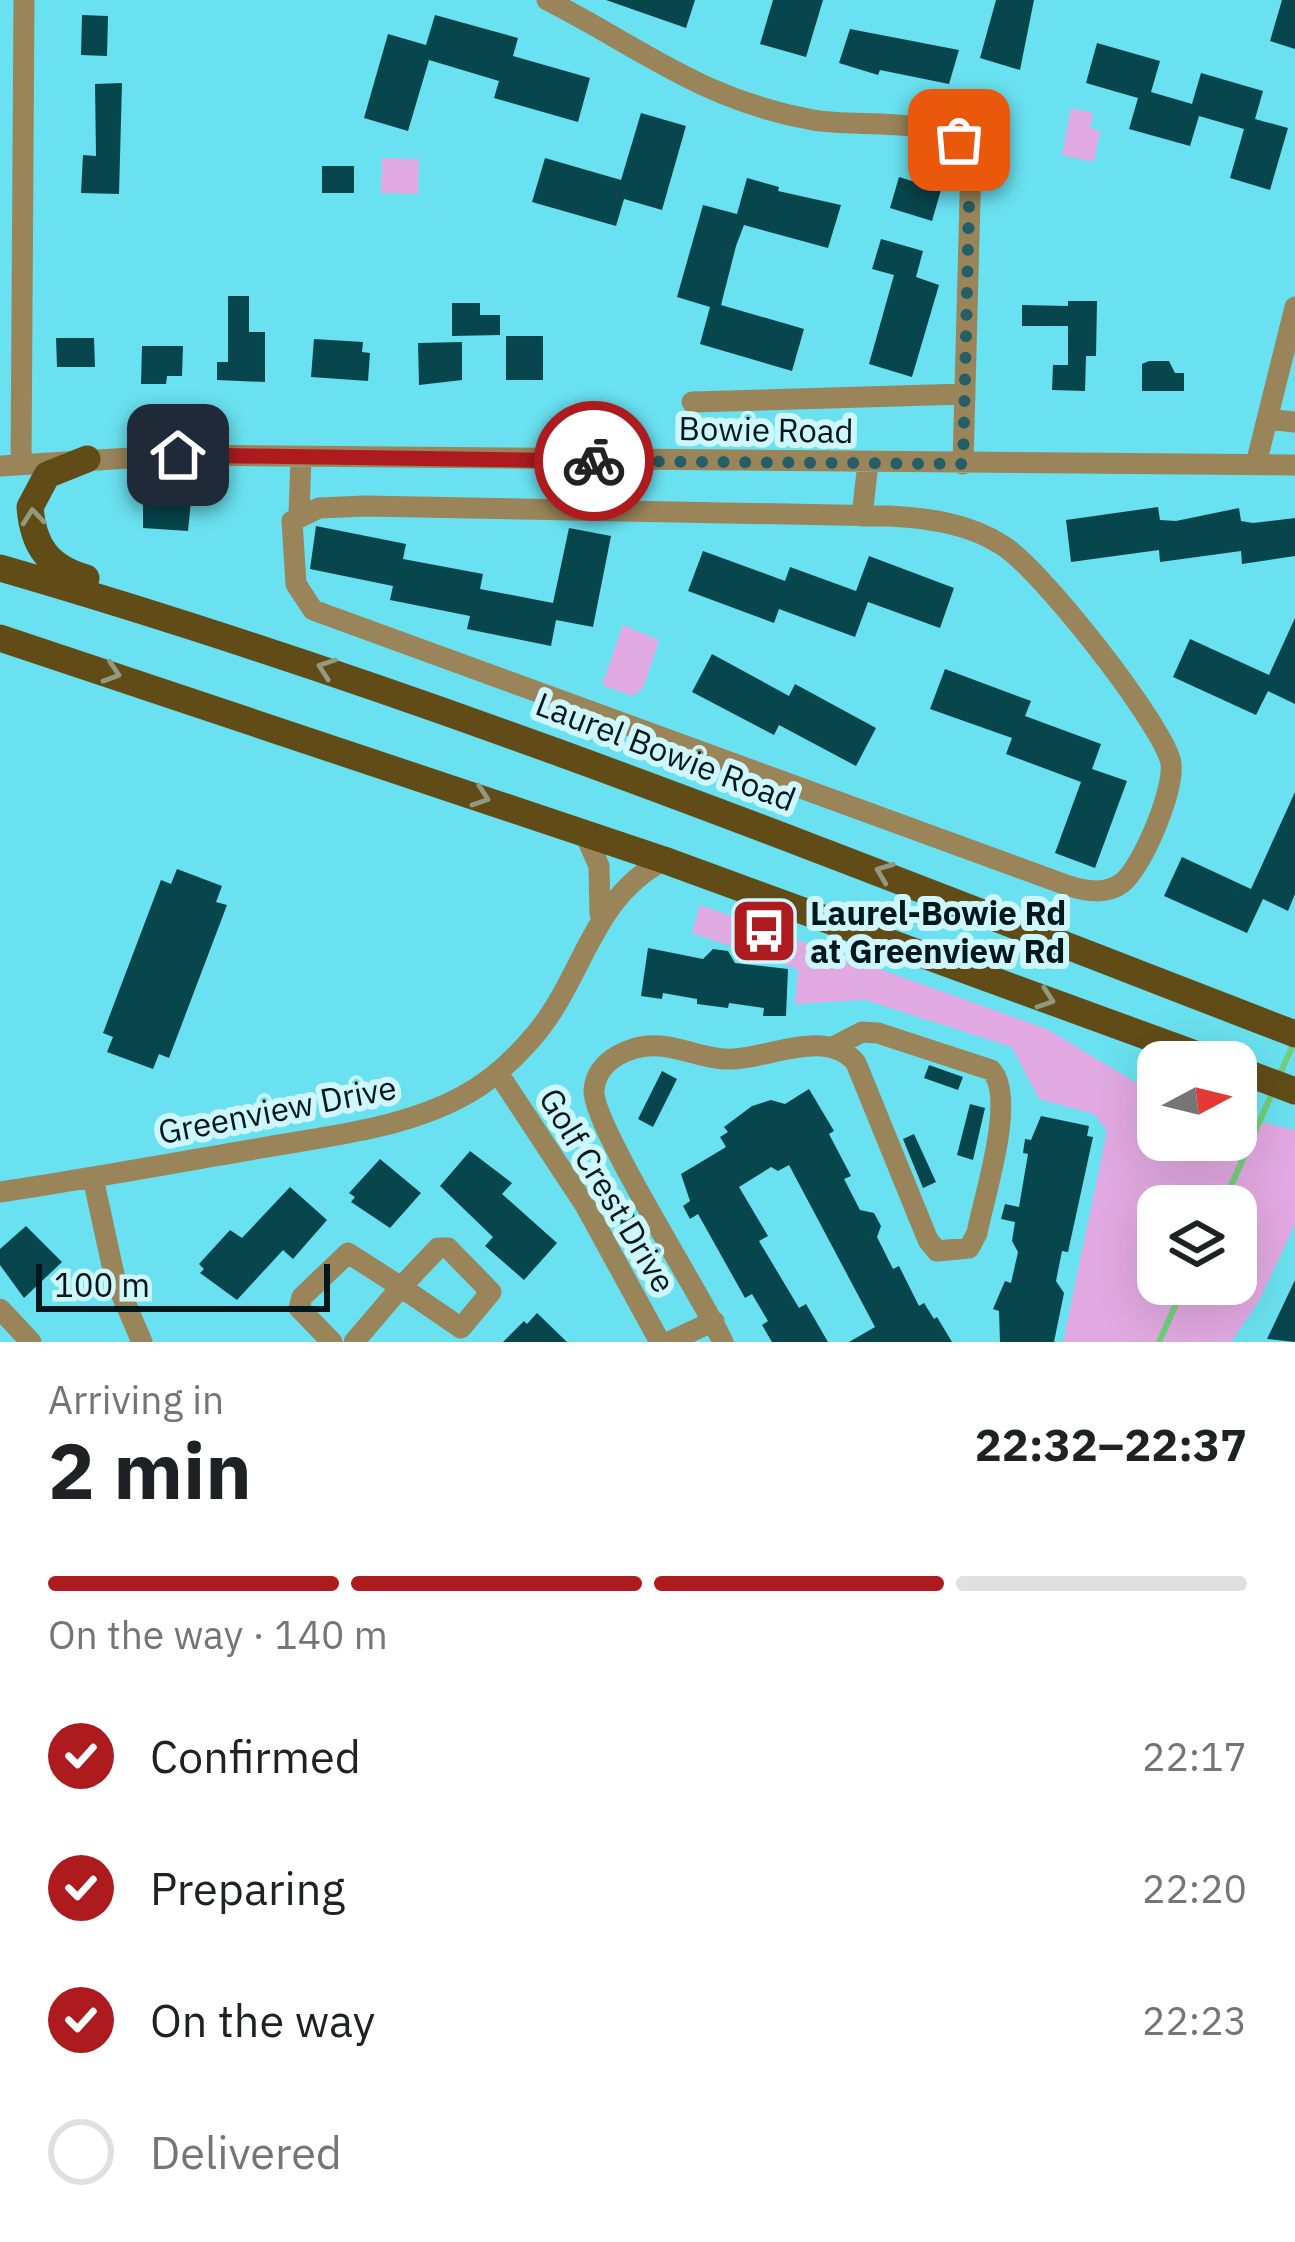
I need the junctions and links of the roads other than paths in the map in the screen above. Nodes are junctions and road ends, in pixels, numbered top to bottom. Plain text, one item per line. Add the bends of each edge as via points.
1 (24, 0) edge
2 (547, 0) edge
3 (1295, 307) edge
4 (964, 394) junction
5 (692, 402) dead end
6 (1267, 419) junction
7 (1295, 422) edge
8 (0, 452) edge
9 (301, 457) junction
10 (87, 459) junction
11 (868, 464) junction
12 (963, 464) junction
13 (1256, 464) junction
14 (1295, 464) edge
15 (11, 465) edge
16 (299, 514) junction
17 (862, 516) junction
18 (0, 568) edge
19 (186, 622) junction
20 (0, 638) edge
21 (584, 832) junction
22 (664, 860) junction
23 (600, 914) junction
24 (1295, 1034) edge
25 (1160, 1041) edge
26 (833, 1047) junction
27 (498, 1072) junction
28 (1257, 1077) edge
29 (1292, 1090) edge
30 (93, 1178) junction
31 (0, 1192) edge
32 (0, 1309) edge
33 (719, 1331) edge
34 (31, 1342) edge
35 (142, 1342) edge
36 (332, 1342) edge
37 (354, 1342) edge
38 (660, 1342) edge
39 (669, 1342) edge

1 - 15 street
2 - 4 street via 698,87 815,121 950,136 965,146
3 - 6 street
4 - 5 street
4 - 12 street
6 - 7 street
6 - 13 street
8 - 15 street
9 - 10 street, Bowie Road
9 - 11 street, Bowie Road
9 - 16 street
10 - 15 street, Bowie Road
19 -> 10 main road via 162,601 62,569 44,554 31,497 47,476
11 - 12 street, Bowie Road
11 - 17 street
12 - 13 street, Bowie Road
13 - 14 street, Bowie Road
16 - 17 street via 365,506
16 - 17 street via 292,521 296,584 313,610 1069,886 1120,884 1139,861 1171,786 1170,760 1146,717 1011,551 952,524
18 - 19 main road, Laurel Bowie Road
24 -> 19 main road, Laurel Bowie Road via 531,738
20 -> 21 main road
21 - 22 main road
21 - 23 street via 598,866
22 - 23 street, Greenview Drive via 634,876
22 -> 25 main road
23 - 27 street, Greenview Drive via 557,1005
26 - 26 street via 856,1063 928,1240 937,1251 969,1248 1001,1112 998,1078 878,1034 862,1032
26 - 33 street via 729,1059 653,1045 609,1060 596,1078 594,1104 610,1142
27 - 30 street, Greenview Drive via 440,1107 385,1124
27 - 38 street, Golf Crest Drive via 585,1205
28 - 29 main road
30 - 31 street, Greenview Drive
30 - 35 street via 115,1279
32 - 34 street
33 - 39 street
36 - 37 street via 299,1308 339,1257 359,1255 401,1287

